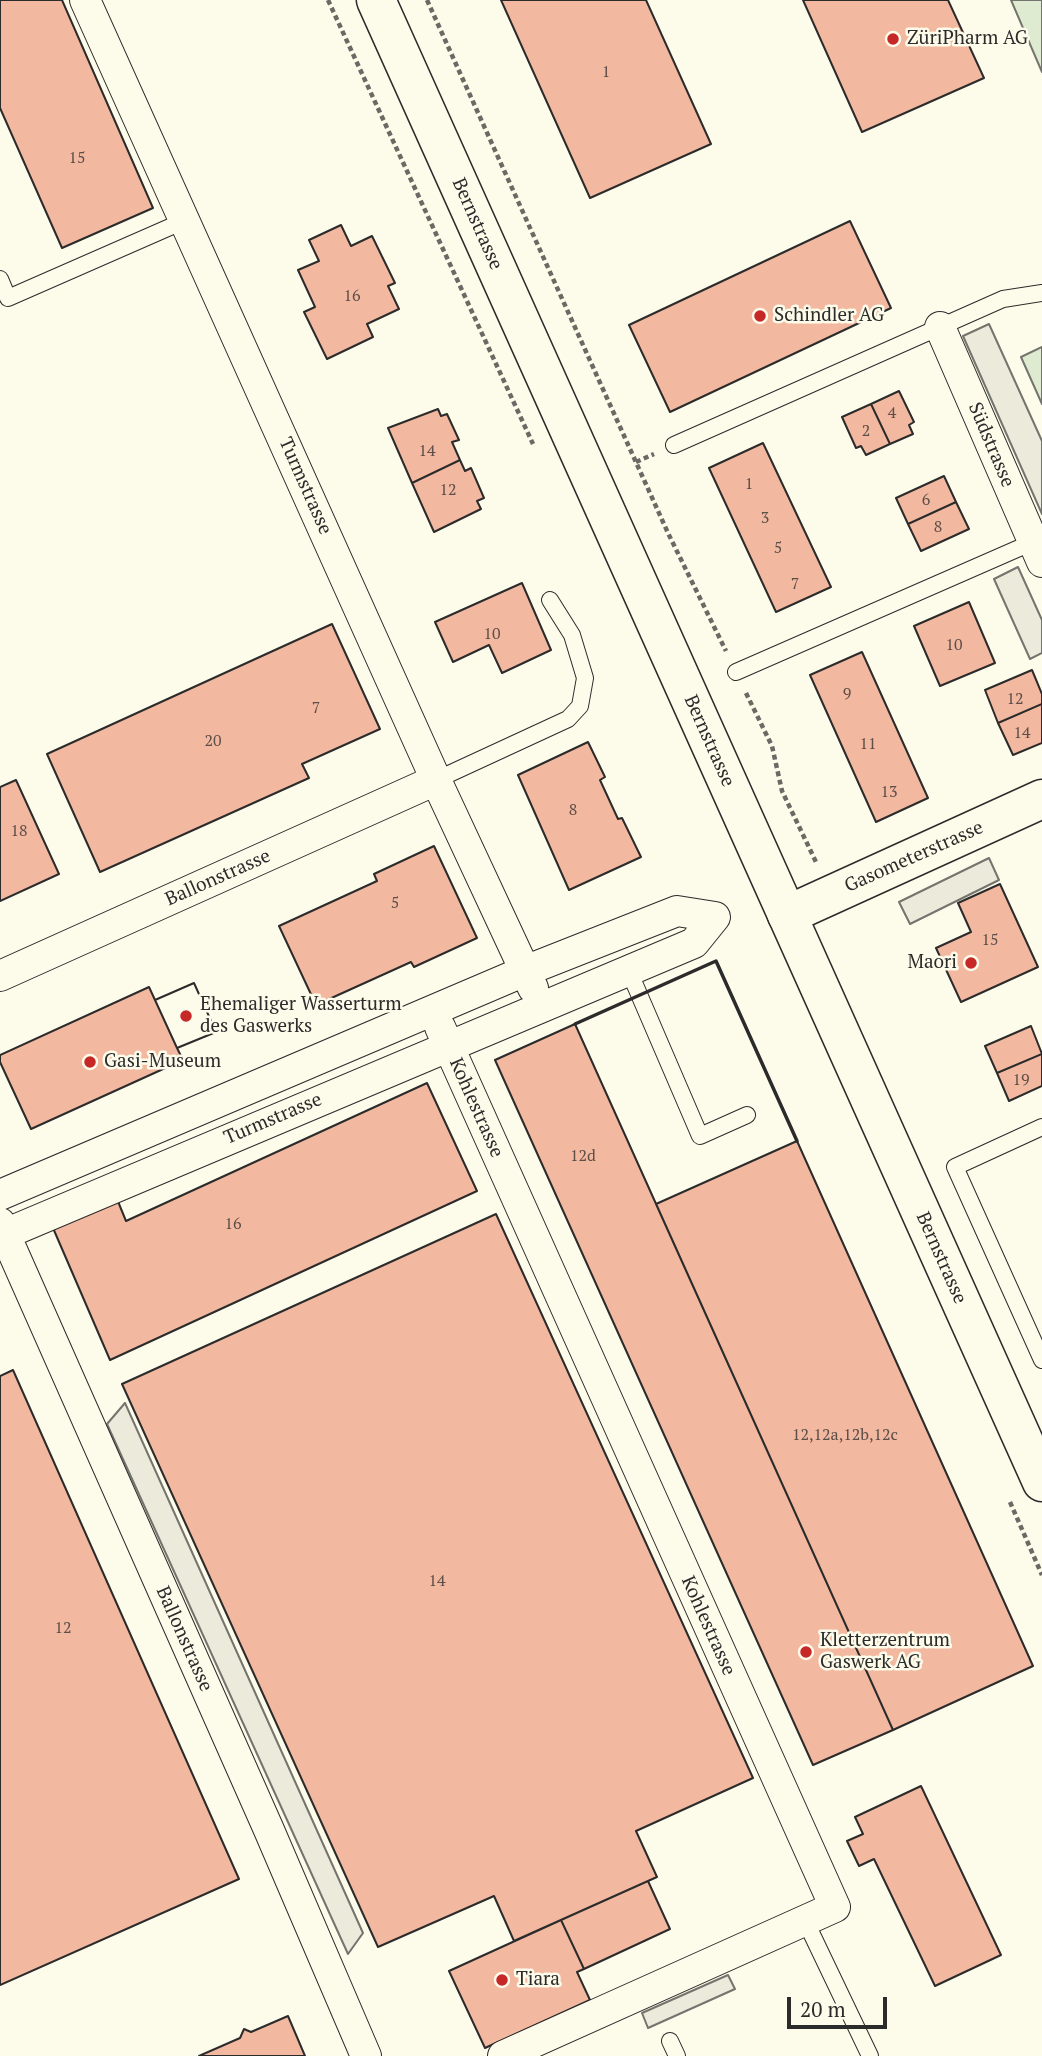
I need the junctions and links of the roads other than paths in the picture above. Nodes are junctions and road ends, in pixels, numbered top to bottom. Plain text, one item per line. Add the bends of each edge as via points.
1 (85, 0) edge
2 (376, 0) edge
3 (186, 220) junction
4 (0, 279) edge
5 (1042, 293) edge
6 (940, 327) junction
7 (674, 445) dead end
8 (1037, 552) edge
9 (550, 600) dead end
10 (736, 672) road end
11 (436, 780) junction
12 (1042, 799) edge
13 (787, 915) junction
14 (525, 971) junction
15 (629, 971) junction
16 (0, 976) edge
17 (542, 1007) junction
18 (433, 1011) junction
19 (447, 1046) junction
20 (747, 1115) dead end
21 (1042, 1127) edge
22 (0, 1195) edge
23 (2, 1228) edge
24 (1042, 1360) edge
25 (1042, 1482) edge
26 (805, 1920) junction
27 (670, 2041) dead end
28 (366, 2056) edge
29 (503, 2056) edge
30 (677, 2056) edge
31 (870, 2056) edge

1 - 3 street, Turmstrasse
2 - 13 main road, Bernstrasse
3 - 4 lane via 8,298
3 - 11 street, Turmstrasse
5 - 6 lane via 1003,299
6 - 7 lane
6 - 8 street, Südstrasse
8 - 10 lane
9 - 11 lane via 572,635 585,678 580,706 568,719
11 - 14 street, Turmstrasse
11 - 16 street, Ballonstrasse
12 - 13 main road, Gasometerstrasse
13 - 25 main road, Bernstrasse
14 - 15 street, Turmstrasse via 677,911 715,917 694,943
14 - 17 street, Turmstrasse
14 - 18 street, Turmstrasse
15 - 17 street, Turmstrasse
15 - 20 lane via 700,1136
17 - 19 street, Turmstrasse
18 - 19 street, Kohlestrasse
18 - 22 street, Turmstrasse
19 - 23 street, Turmstrasse
19 - 26 street, Kohlestrasse via 835,1907
21 - 24 lane via 955,1167
23 - 28 street, Ballonstrasse
26 - 29 street, Kohlestrasse
26 - 31 lane
27 - 30 lane

